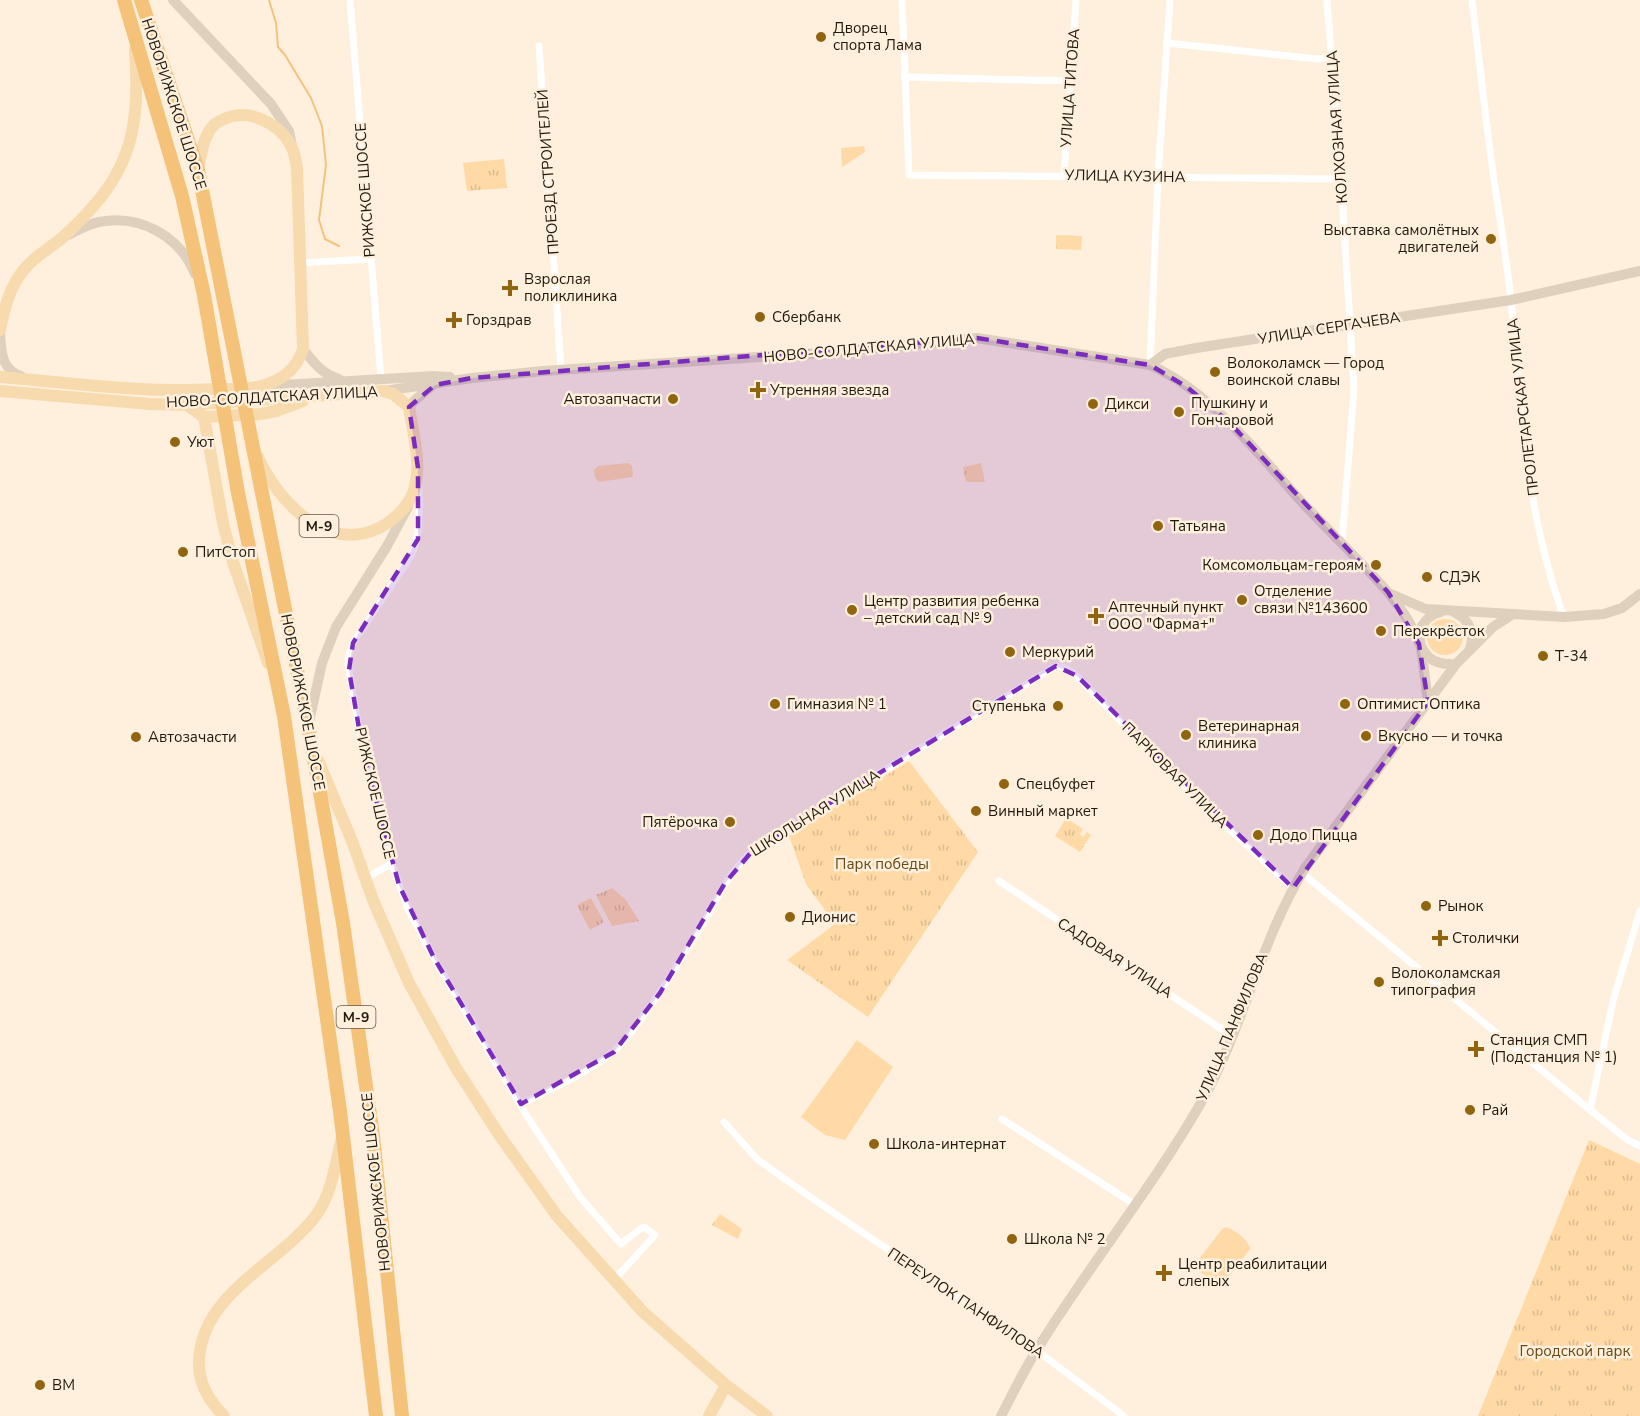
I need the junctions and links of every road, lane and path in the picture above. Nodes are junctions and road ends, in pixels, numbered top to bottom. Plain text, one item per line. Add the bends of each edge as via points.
1 (124, 0) edge
2 (141, 0) edge
3 (173, 0) edge
4 (350, 0) edge
5 (902, 0) edge
6 (1076, 0) edge
7 (1170, 0) edge
8 (1327, 0) edge
9 (1472, 0) edge
10 (134, 36) junction
11 (1167, 43) junction
12 (539, 46) dead end
13 (1332, 57) junction
14 (906, 77) junction
15 (1072, 81) junction
16 (293, 150) junction
17 (198, 170) junction
18 (1064, 175) junction
19 (1158, 177) junction
20 (1341, 179) junction
21 (60, 239) junction
22 (370, 259) junction
23 (300, 263) junction
24 (1640, 272) edge
25 (204, 295) junction
26 (1511, 300) junction
27 (1350, 325) junction
28 (0, 330) edge
29 (303, 349) junction
30 (1150, 365) junction
31 (561, 370) junction
32 (0, 377) edge
33 (472, 378) junction
34 (29, 379) junction
35 (345, 381) junction
36 (382, 385) junction
37 (435, 385) junction
38 (259, 387) junction
39 (0, 391) edge
40 (316, 396) junction
41 (186, 405) junction
42 (409, 407) junction
43 (204, 417) junction
44 (252, 442) junction
45 (418, 468) junction
46 (412, 495) junction
47 (1342, 542) junction
48 (1388, 592) junction
49 (1640, 594) edge
50 (1449, 611) junction
51 (1510, 616) junction
52 (1564, 618) junction
53 (1419, 644) junction
54 (1469, 651) junction
55 (1455, 664) junction
56 (1056, 666) joint
57 (1428, 702) junction
58 (284, 716) junction
59 (308, 725) junction
60 (312, 745) junction
61 (391, 864) junction
62 (1302, 873) junction
63 (364, 879) junction
64 (999, 880) dead end
65 (1293, 888) junction
66 (1640, 911) edge
67 (1232, 1036) junction
68 (521, 1104) junction
69 (1590, 1110) junction
70 (1002, 1119) dead end
71 (724, 1122) dead end
72 (343, 1134) junction
73 (1640, 1146) edge
74 (1134, 1204) junction
75 (614, 1280) junction
76 (1036, 1350) junction
77 (726, 1385) junction
78 (402, 1413) edge
79 (224, 1416) edge
80 (376, 1416) edge
81 (709, 1416) edge
82 (767, 1416) edge
83 (1001, 1416) edge
84 (1124, 1416) edge

1 - 10 highway, НОВОРИЖСКОЕ ШОССЕ / М-9
2 - 17 highway, НОВОРИЖСКОЕ ШОССЕ / М-9
3 - 16 main road via 271,104 289,131
4 - 22 street, РИЖСКОЕ ШОССЕ
5 - 14 street
6 - 15 street, УЛИЦА ТИТОВА
7 - 11 street
8 - 13 street, КОЛХОЗНАЯ УЛИЦА
9 - 26 street, ПРОЛЕТАРСКАЯ УЛИЦА
10 - 21 main road via 138,88 132,140 114,181
10 - 25 highway, НОВОРИЖСКОЕ ШОССЕ / М-9 via 182,196
11 - 13 street via 1318,59
11 - 19 street
12 - 31 street, ПРОЕЗД СТРОИТЕЛЕЙ
13 - 20 street, КОЛХОЗНАЯ УЛИЦА
14 - 15 street
14 - 18 street, УЛИЦА КУЗИНА via 909,175
15 - 18 street, УЛИЦА ТИТОВА
16 - 17 main road via 271,124 241,114 214,124 203,146
16 - 23 main road
17 - 44 highway, НОВОРИЖСКОЕ ШОССЕ / М-9
18 - 19 street, УЛИЦА КУЗИНА
19 - 20 street, УЛИЦА КУЗИНА
19 - 30 street
20 - 27 street, КОЛХОЗНАЯ УЛИЦА
21 - 25 main road via 97,222 126,221 146,226 180,247
21 - 28 main road via 17,278
22 - 23 street
22 - 36 street, РИЖСКОЕ ШОССЕ
23 - 29 main road
24 - 26 main road, УЛИЦА СЕРГАЧЕВА
25 - 58 highway, НОВОРИЖСКОЕ ШОССЕ / М-9 via 225,422
26 - 27 main road, УЛИЦА СЕРГАЧЕВА
26 - 52 street, ПРОЛЕТАРСКАЯ УЛИЦА via 1530,485 1552,585
27 - 30 main road, УЛИЦА СЕРГАЧЕВА via 1185,350 1165,354
27 - 47 street, КОЛХОЗНАЯ УЛИЦА via 1354,389
28 - 34 main road via 1,356 14,375
29 - 35 main road via 329,376
29 - 38 main road via 288,373
30 - 31 main road, НОВО-СОЛДАТСКАЯ УЛИЦА via 977,338 835,352
30 - 47 main road, НОВО-СОЛДАТСКАЯ УЛИЦА via 1167,372 1230,423
31 - 33 main road, НОВО-СОЛДАТСКАЯ УЛИЦА
32 - 34 main road, НОВО-СОЛДАТСКАЯ УЛИЦА
33 - 36 main road, НОВО-СОЛДАТСКАЯ УЛИЦА via 434,376
33 - 37 main road, НОВО-СОЛДАТСКАЯ УЛИЦА
34 - 38 main road, НОВО-СОЛДАТСКАЯ УЛИЦА via 150,391
35 - 36 main road, НОВО-СОЛДАТСКАЯ УЛИЦА
35 - 38 main road, НОВО-СОЛДАТСКАЯ УЛИЦА
36 - 37 main road, НОВО-СОЛДАТСКАЯ УЛИЦА
36 - 40 main road, НОВО-СОЛДАТСКАЯ УЛИЦА
36 - 42 main road
37 - 42 main road
39 - 41 main road, НОВО-СОЛДАТСКАЯ УЛИЦА
40 - 41 main road, НОВО-СОЛДАТСКАЯ УЛИЦА
40 - 43 main road via 261,414
41 - 43 main road
42 - 45 main road
43 - 58 main road via 234,562
44 - 46 main road, М-9 via 278,492 297,512 322,528 352,535 374,531 396,517
44 - 59 highway, НОВОРИЖСКОЕ ШОССЕ / М-9
45 - 46 main road, М-9
45 - 61 street, РИЖСКОЕ ШОССЕ via 418,539 348,657 363,752
46 - 59 main road, М-9 via 401,523 336,627 322,663
47 - 48 main road, НОВО-СОЛДАТСКАЯ УЛИЦА
48 - 50 main road, НОВО-СОЛДАТСКАЯ УЛИЦА via 1426,609
48 - 53 main road, НОВО-СОЛДАТСКАЯ УЛИЦА
49 - 52 main road via 1622,608 1604,614
50 - 51 main road
50 - 53 main road via 1432,614 1424,622
50 - 54 main road via 1463,617 1471,628
51 - 52 main road
51 - 54 main road, УЛИЦА ПАНФИЛОВА
53 - 55 main road via 1435,662
53 - 57 main road
54 - 55 main road, УЛИЦА ПАНФИЛОВА
55 - 57 main road, УЛИЦА ПАНФИЛОВА
56 - 65 street, ПАРКОВАЯ УЛИЦА via 1077,676 1200,802
56 - 68 street, ШКОЛЬНАЯ УЛИЦА via 754,849 738,864 660,993 614,1052
57 - 62 main road, УЛИЦА ПАНФИЛОВА
58 - 72 highway, НОВОРИЖСКОЕ ШОССЕ / М-9
59 - 60 highway, НОВОРИЖСКОЕ ШОССЕ / М-9
60 - 63 main road
60 - 78 highway, НОВОРИЖСКОЕ ШОССЕ / М-9 via 343,923 373,1136
61 - 63 street
61 - 68 street, РИЖСКОЕ ШОССЕ via 408,909 434,958
62 - 65 main road, УЛИЦА ПАНФИЛОВА
62 - 69 street
63 - 75 main road via 410,983 456,1068 537,1189
64 - 67 street, САДОВАЯ УЛИЦА
65 - 67 main road, УЛИЦА ПАНФИЛОВА
66 - 69 street via 1613,1001
67 - 74 main road, УЛИЦА ПАНФИЛОВА via 1203,1099
68 - 75 street, РИЖСКОЕ ШОССЕ via 580,1197 618,1243 623,1244 644,1227 655,1235
69 - 73 street
70 - 74 street
71 - 76 street, ПЕРЕУЛОК ПАНФИЛОВА via 758,1160
72 - 79 main road via 319,1212 292,1242 230,1295 205,1332 199,1372 212,1403
72 - 80 highway, НОВОРИЖСКОЕ ШОССЕ / М-9
74 - 76 main road, УЛИЦА ПАНФИЛОВА
75 - 77 main road via 649,1318
76 - 83 main road, УЛИЦА ПАНФИЛОВА
76 - 84 street, ПЕРЕУЛОК ПАНФИЛОВА
77 - 81 main road
77 - 82 main road

